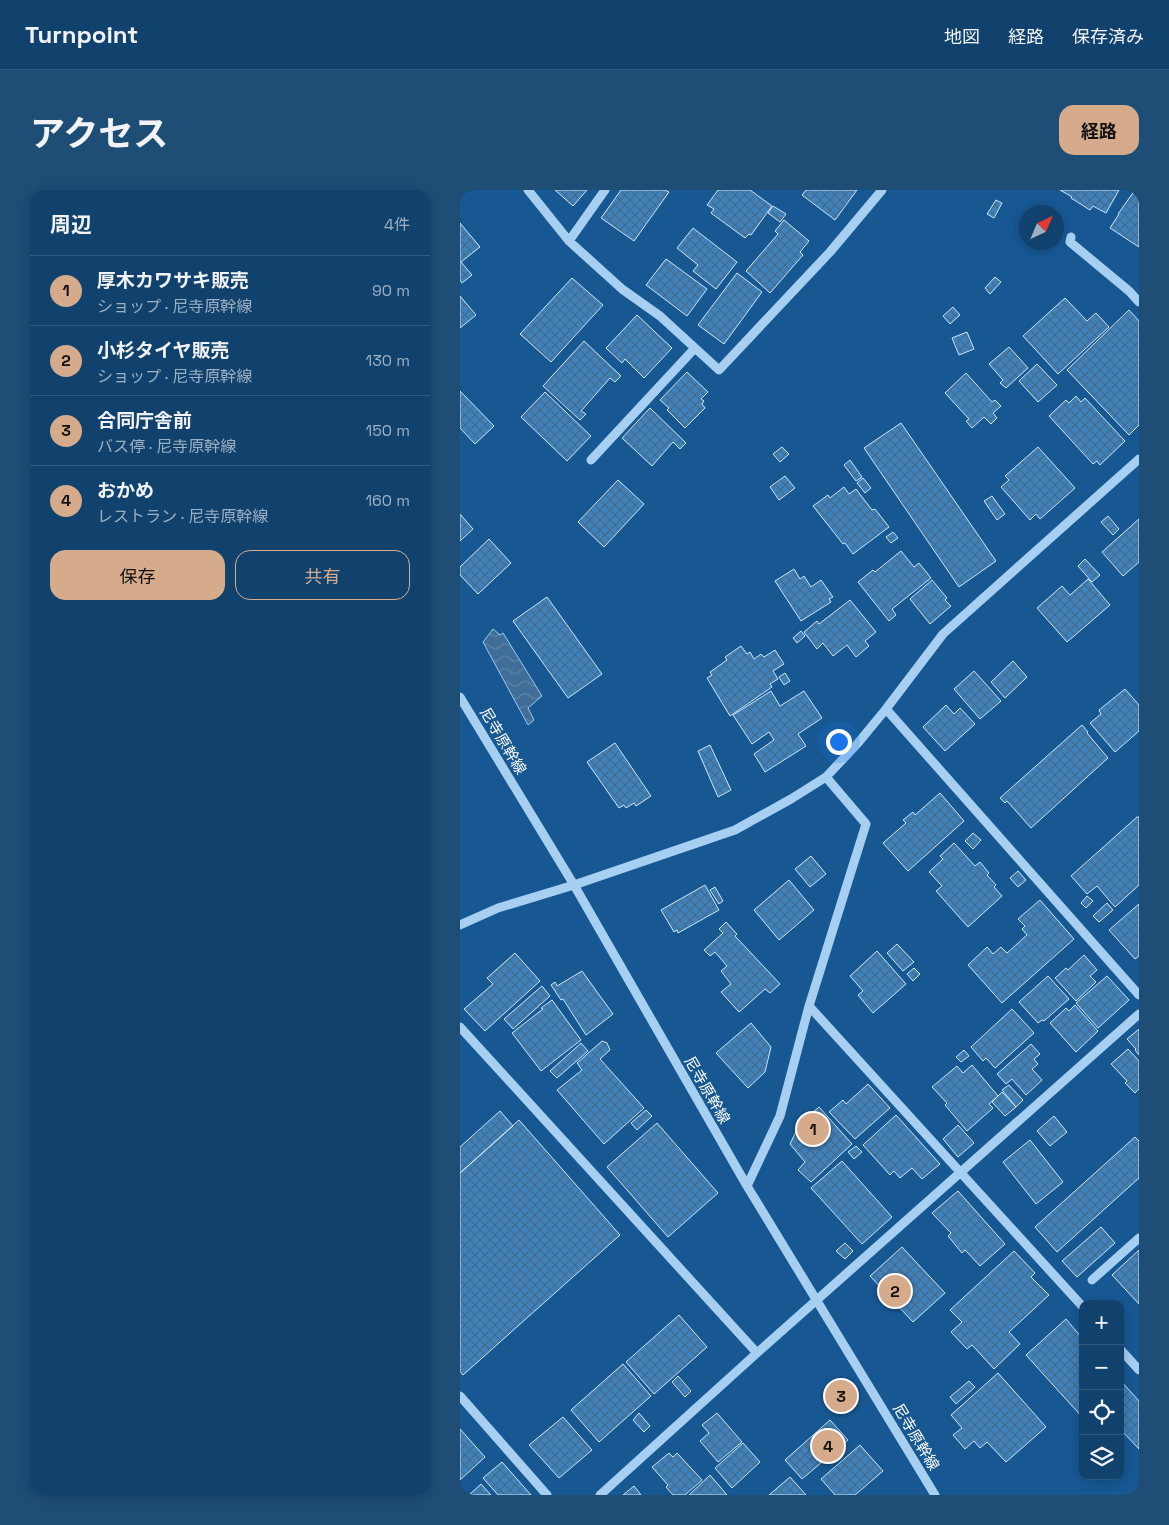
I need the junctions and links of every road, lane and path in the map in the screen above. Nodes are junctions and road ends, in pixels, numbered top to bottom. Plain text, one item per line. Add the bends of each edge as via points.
1 (528, 190) edge
2 (605, 190) edge
3 (882, 190) edge
4 (1071, 237) dead end
5 (569, 240) junction
6 (1139, 302) edge
7 (695, 348) junction
8 (1139, 459) edge
9 (591, 460) dead end
10 (460, 696) edge
11 (886, 709) junction
12 (826, 778) junction
13 (574, 885) junction
14 (460, 925) edge
15 (1139, 995) edge
16 (809, 1006) junction
17 (1139, 1014) edge
18 (460, 1027) edge
19 (961, 1173) junction
20 (747, 1186) junction
21 (1139, 1238) edge
22 (1092, 1280) dead end
23 (817, 1301) junction
24 (1079, 1304) edge
25 (1124, 1353) edge
26 (757, 1354) junction
27 (1137, 1364) edge
28 (460, 1396) edge
29 (547, 1495) edge
30 (600, 1495) edge
31 (935, 1495) edge

1 - 5 street
2 - 5 street
3 - 7 street via 830,252 719,370
4 - 6 street via 1070,242 1131,288
5 - 7 street via 622,289 660,316
7 - 9 street
8 - 11 street via 943,634
10 - 13 street, 尼寺原幹線
11 - 12 street
11 - 15 street
12 - 13 street via 734,830
12 - 16 street via 866,824
13 - 14 street via 498,908
13 - 20 street, 尼寺原幹線
16 - 19 street
16 - 20 street via 780,1116
17 - 19 street
18 - 26 street
19 - 23 street
19 - 24 street
20 - 23 street, 尼寺原幹線
21 - 22 street
23 - 26 street
23 - 31 street, 尼寺原幹線
25 - 27 street
26 - 30 street
28 - 29 street

